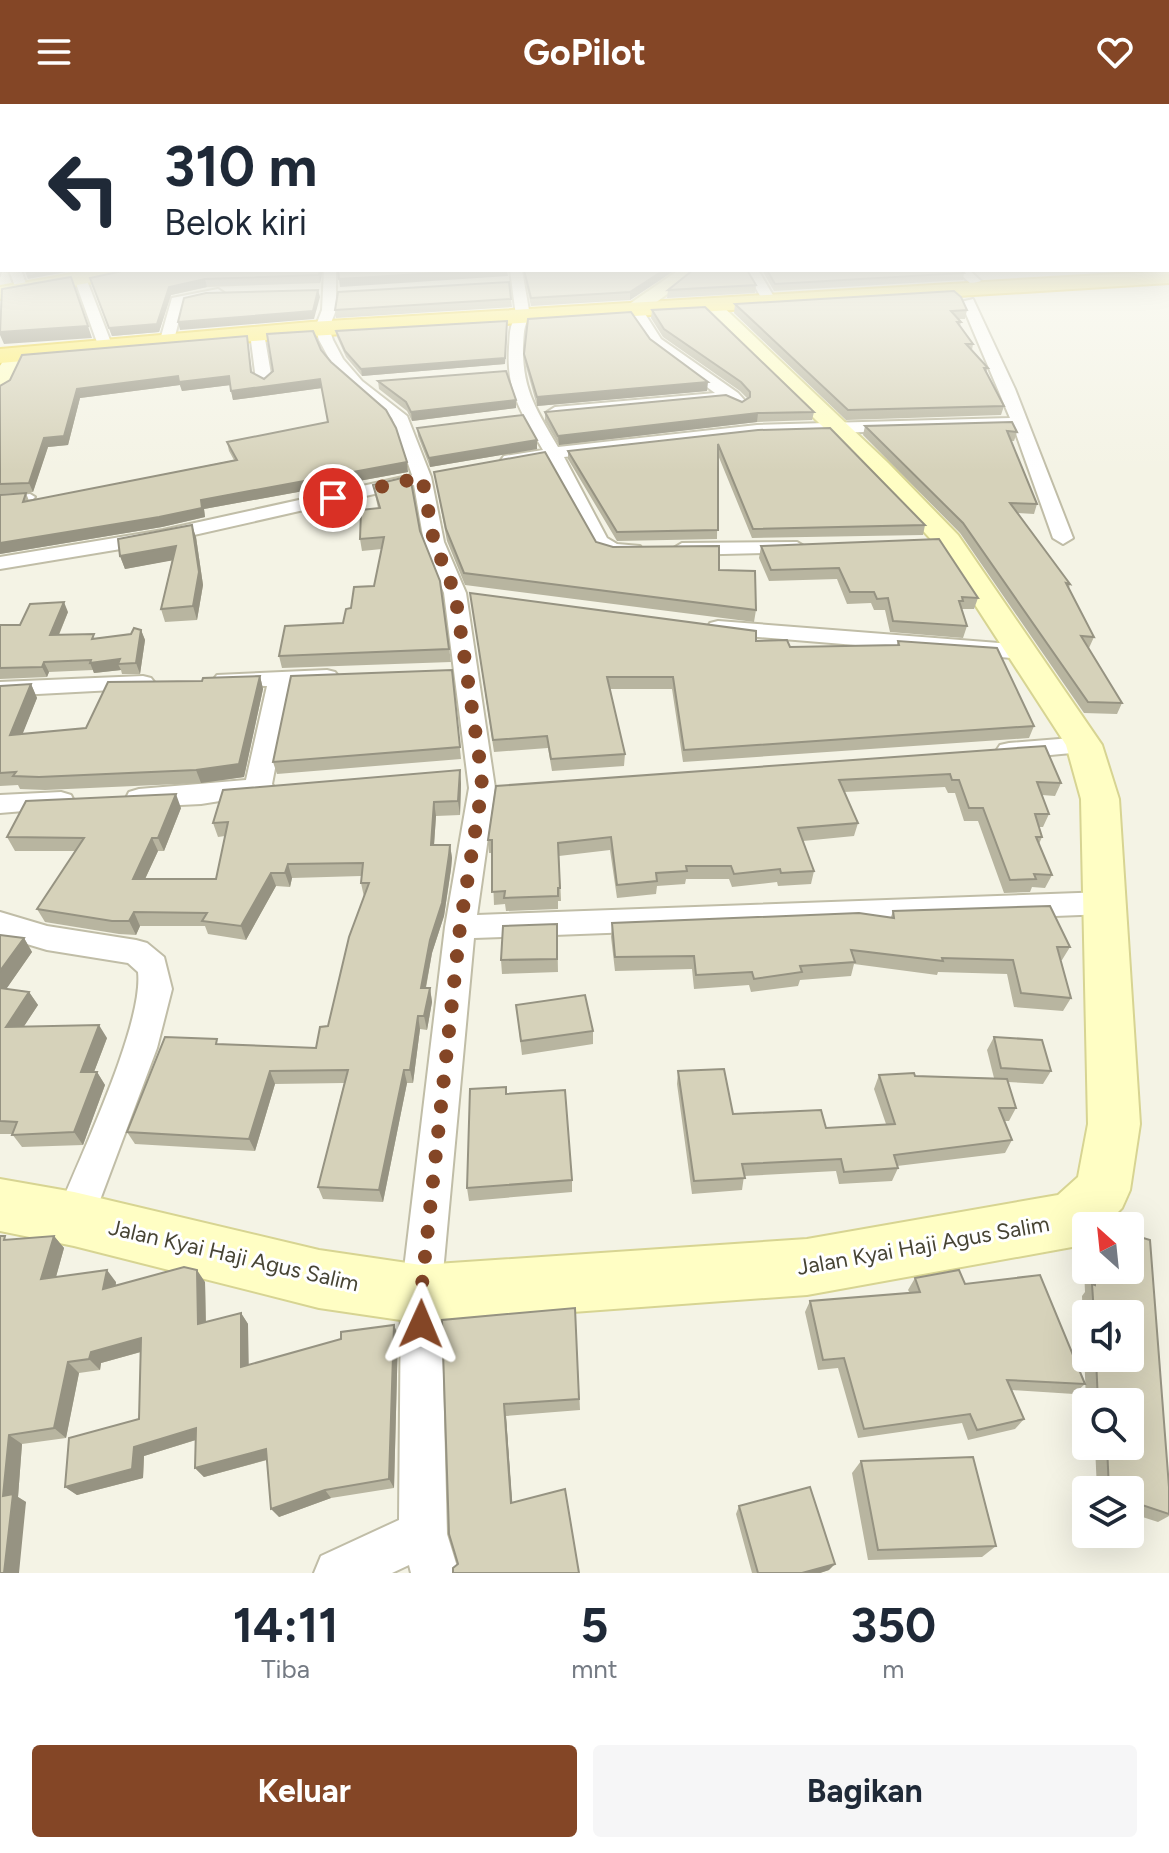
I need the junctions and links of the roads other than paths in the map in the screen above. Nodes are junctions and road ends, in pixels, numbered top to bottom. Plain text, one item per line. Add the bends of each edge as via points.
1 (101, 335) edge
2 (168, 335) edge
3 (237, 335) edge
4 (257, 335) edge
5 (325, 335) edge
6 (515, 335) edge
7 (651, 335) edge
8 (730, 335) edge
9 (985, 335) edge
10 (167, 340) junction
11 (105, 345) junction
12 (8, 355) edge
13 (264, 380) edge
14 (381, 382) edge
15 (357, 384) junction
16 (0, 387) edge
17 (732, 396) junction
18 (523, 417) junction
19 (1019, 423) junction
20 (832, 426) junction
21 (757, 430) junction
22 (554, 454) junction
23 (486, 465) edge
24 (444, 473) edge
25 (422, 477) junction
26 (30, 497) edge
27 (0, 500) edge
28 (1063, 538) dead end
29 (815, 548) edge
30 (0, 563) edge
31 (703, 626) edge
32 (1024, 652) junction
33 (468, 672) junction
34 (437, 673) edge
35 (343, 676) edge
36 (281, 678) junction
37 (203, 681) edge
38 (172, 682) edge
39 (0, 689) edge
40 (1084, 745) junction
41 (976, 753) edge
42 (450, 772) edge
43 (482, 779) junction
44 (294, 785) edge
45 (513, 786) edge
46 (258, 788) junction
47 (110, 799) edge
48 (79, 800) edge
49 (0, 804) edge
50 (1106, 903) junction
51 (0, 924) edge
52 (460, 927) junction
53 (0, 1205) edge
54 (74, 1219) junction
55 (421, 1294) junction
56 (429, 1554) edge
57 (338, 1573) edge

1 - 11 street
2 - 10 street
3 - 10 highway
4 - 13 street
5 - 15 street via 337,361
6 - 18 street via 507,371 522,400
7 - 17 street
8 - 20 street, Jalan Kyai Haji Agus Salim
9 - 19 street
10 - 11 highway
11 - 12 highway
12 - 16 street
14 - 15 street
15 - 25 street via 410,429
17 - 18 street
17 - 21 street
18 - 22 street
19 - 20 street
19 - 28 street
20 - 21 street
20 - 32 street, Jalan Kyai Haji Agus Salim via 879,468
21 - 22 street
22 - 23 street
22 - 29 street via 599,542 609,549
24 - 25 street
25 - 30 street via 163,536
25 - 33 street via 434,542 469,595
26 - 27 lane
31 - 32 street
32 - 40 street, Jalan Kyai Haji Agus Salim
33 - 34 street
33 - 43 street
35 - 36 street
36 - 37 street
36 - 46 street
38 - 39 street
40 - 41 street
40 - 50 street, Jalan Kyai Haji Agus Salim via 1100,799
42 - 43 street
43 - 45 street
43 - 52 street
44 - 46 street
46 - 47 street
48 - 49 street
50 - 52 street
50 - 55 street, Jalan Kyai Haji Agus Salim via 1114,1124 1103,1190 1072,1220 807,1267
51 - 54 street via 47,938 136,952 153,966 156,989 140,1048
52 - 55 street
53 - 54 street, Jalan Kyai Haji Agus Salim
54 - 55 street, Jalan Kyai Haji Agus Salim via 319,1279
55 - 56 street
56 - 57 street

